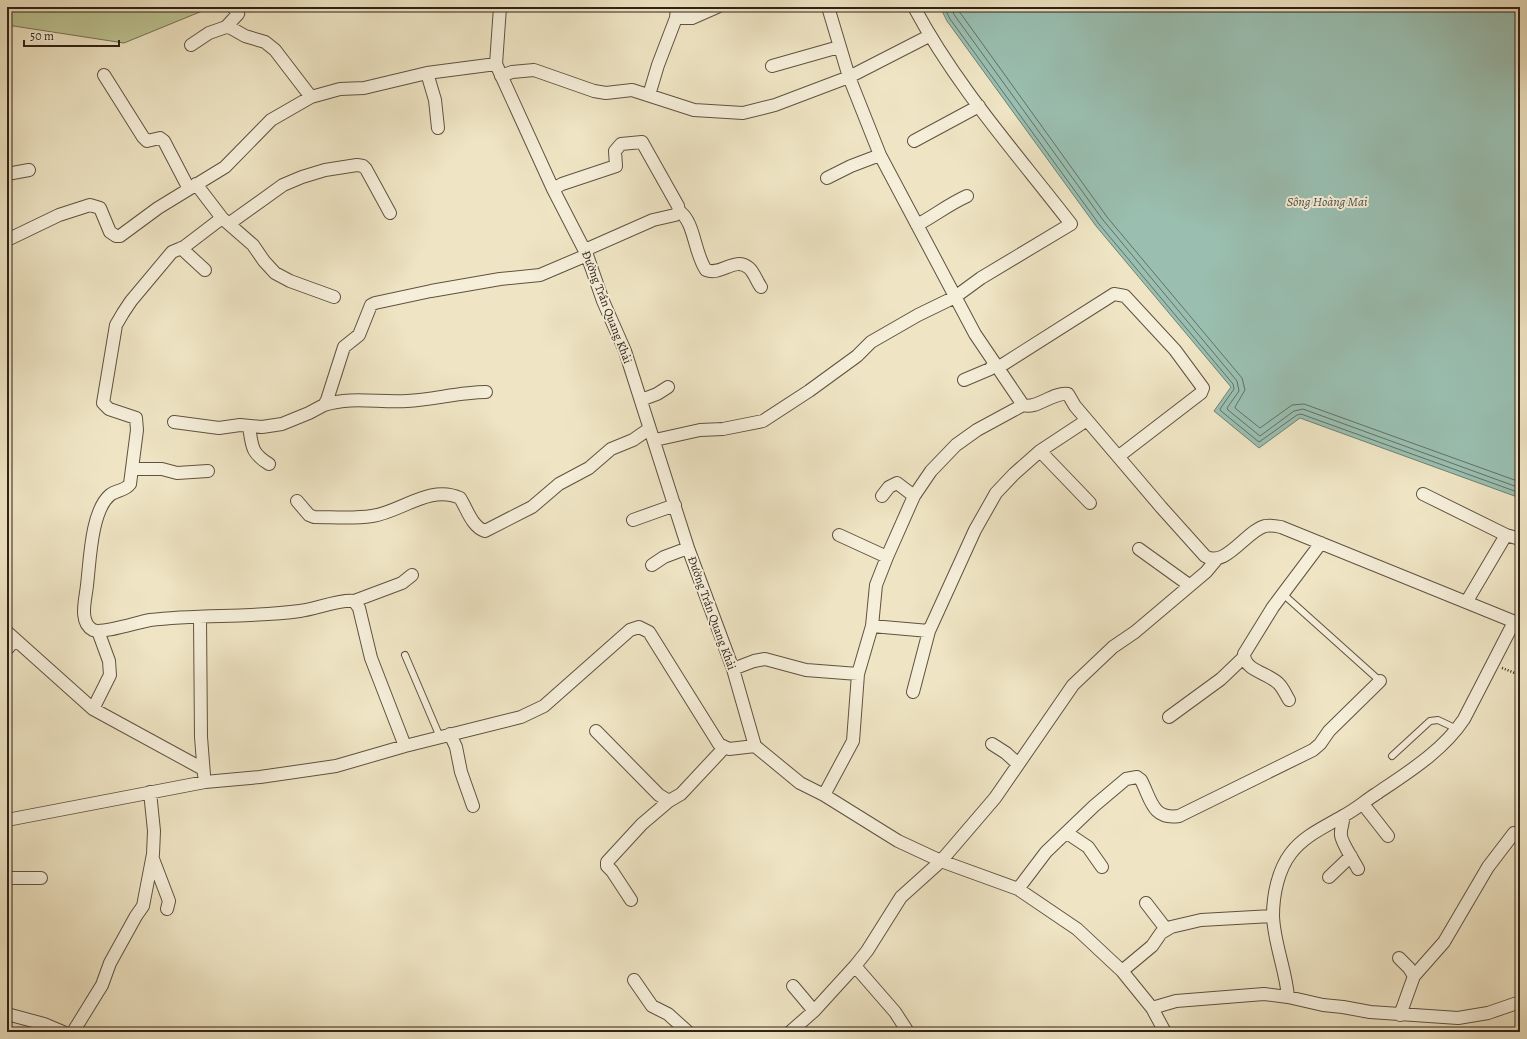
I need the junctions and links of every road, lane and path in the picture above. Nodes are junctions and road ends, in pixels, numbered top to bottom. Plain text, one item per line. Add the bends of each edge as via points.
1 (232, 7) edge
2 (500, 7) edge
3 (717, 7) edge
4 (828, 7) edge
5 (914, 7) edge
6 (676, 13) edge
7 (226, 27) junction
8 (930, 36) junction
9 (191, 44) dead end
10 (839, 47) junction
11 (496, 64) junction
12 (772, 66) dead end
13 (428, 73) junction
14 (104, 75) dead end
15 (501, 76) junction
16 (849, 77) junction
17 (649, 95) junction
18 (311, 97) junction
19 (979, 106) junction
20 (438, 128) dead end
21 (914, 141) dead end
22 (880, 155) junction
23 (29, 170) dead end
24 (7, 174) edge
25 (827, 178) dead end
26 (192, 186) junction
27 (553, 189) junction
28 (967, 196) dead end
29 (679, 211) junction
30 (390, 213) dead end
31 (226, 221) junction
32 (917, 225) junction
33 (7, 240) edge
34 (180, 248) junction
35 (586, 252) junction
36 (205, 270) dead end
37 (761, 287) dead end
38 (955, 296) junction
39 (334, 297) dead end
40 (997, 365) junction
41 (964, 380) dead end
42 (668, 387) dead end
43 (486, 392) dead end
44 (641, 400) junction
45 (324, 405) junction
46 (1023, 405) junction
47 (1087, 420) junction
48 (174, 422) dead end
49 (249, 426) junction
50 (649, 429) junction
51 (654, 440) junction
52 (1040, 451) junction
53 (1119, 456) junction
54 (269, 464) dead end
55 (132, 470) junction
56 (208, 471) dead end
57 (1423, 494) dead end
58 (882, 496) dead end
59 (914, 496) junction
60 (297, 501) dead end
61 (1090, 503) dead end
62 (675, 505) junction
63 (633, 520) dead end
64 (839, 535) dead end
65 (1506, 535) junction
66 (1520, 539) edge
67 (1321, 543) junction
68 (688, 548) junction
69 (1139, 549) dead end
70 (887, 556) junction
71 (1216, 560) junction
72 (652, 565) dead end
73 (412, 575) dead end
74 (1189, 585) junction
75 (1283, 594) junction
76 (354, 601) junction
77 (1467, 601) junction
78 (200, 618) junction
79 (1517, 623) edge
80 (872, 626) junction
81 (98, 631) junction
82 (929, 631) junction
83 (11, 636) edge
84 (7, 649) edge
85 (405, 655) dead end
86 (1244, 657) junction
87 (1492, 665) junction
88 (733, 669) junction
89 (858, 674) junction
90 (1520, 675) edge
91 (1380, 681) joint
92 (913, 692) dead end
93 (1289, 700) dead end
94 (93, 709) junction
95 (1169, 717) dead end
96 (1457, 729) junction
97 (596, 731) dead end
98 (445, 736) junction
99 (992, 744) dead end
100 (405, 746) junction
101 (755, 746) junction
102 (724, 748) junction
103 (1392, 756) dead end
104 (1018, 764) junction
105 (203, 769) junction
106 (205, 782) junction
107 (150, 792) junction
108 (824, 794) junction
109 (669, 801) junction
110 (1363, 804) junction
111 (473, 806) dead end
112 (1343, 816) junction
113 (7, 820) edge
114 (1067, 833) junction
115 (1514, 833) dead end
116 (1388, 836) dead end
117 (1351, 856) junction
118 (152, 858) junction
119 (940, 861) junction
120 (1102, 868) dead end
121 (1358, 869) dead end
122 (1329, 877) dead end
123 (7, 878) edge
124 (41, 878) dead end
125 (1018, 889) junction
126 (631, 900) dead end
127 (1146, 903) dead end
128 (167, 909) dead end
129 (1273, 916) junction
130 (1166, 929) junction
131 (1399, 958) dead end
132 (856, 966) junction
133 (1122, 971) junction
134 (1414, 976) junction
135 (634, 980) dead end
136 (793, 986) dead end
137 (1288, 997) junction
138 (1520, 1002) edge
139 (1152, 1008) junction
140 (814, 1011) junction
141 (7, 1014) edge
142 (1400, 1015) junction
143 (63, 1032) edge
144 (73, 1032) edge
145 (688, 1032) edge
146 (790, 1032) edge
147 (908, 1032) edge
148 (1165, 1032) edge

1 - 7 street via 238,14
2 - 11 street, Đường Trần Quang Khải
3 - 6 street via 692,18
4 - 10 street
5 - 8 street
6 - 17 street
7 - 9 street via 209,33
7 - 18 street via 268,43
8 - 16 street
8 - 19 street
10 - 12 street
10 - 16 street
11 - 13 street
11 - 15 street, Đường Trần Quang Khải
13 - 18 street via 364,88 340,89
13 - 20 street via 435,100
14 - 26 street via 143,137 147,141 160,138 164,141
15 - 17 street via 534,70 594,91 606,93 632,90
15 - 27 street, Đường Trần Quang Khải
16 - 17 street via 775,106 743,112 694,110
16 - 22 street
18 - 26 street via 271,120 225,167
19 - 21 street
19 - 38 street via 1071,224
22 - 25 street
22 - 32 street
23 - 24 street
26 - 31 street
26 - 33 street via 120,236 110,232 100,208 90,205
27 - 29 street via 616,166 615,150 620,144 642,142
27 - 35 street, Đường Trần Quang Khải
28 - 32 street
29 - 35 street via 675,215 653,220
29 - 37 street via 686,217 706,270 717,272 733,264 743,265 750,269
30 - 31 street via 366,169 357,165 325,170 283,185
31 - 34 street
31 - 39 street via 253,244 275,273
32 - 38 street
34 - 36 street
34 - 55 street via 172,252 131,301 116,325 103,403 109,409 136,418
35 - 44 street, Đường Trần Quang Khải via 603,301 625,351
35 - 45 street via 540,275 446,288 375,303 371,306 359,335 344,347 330,395
38 - 40 street via 975,334
38 - 51 street via 871,342 857,356 763,421
40 - 41 street
40 - 46 street
40 - 53 street via 1114,294 1129,299 1175,350 1203,388 1201,393
42 - 44 street
43 - 45 street via 406,402 346,400
44 - 50 street, Đường Trần Quang Khải
45 - 49 street via 309,414 282,424
46 - 47 street via 1030,406 1059,394 1068,394
46 - 59 street via 976,430 956,446 931,471
47 - 52 street
47 - 53 street
48 - 49 street via 219,428
49 - 54 street via 254,451
50 - 51 street, Đường Trần Quang Khải
50 - 60 street via 634,440 610,449 589,468 560,484 532,507 485,531 473,521 460,498 444,493 366,517 309,515
51 - 62 street, Đường Trần Quang Khải
52 - 61 street
52 - 82 street via 1002,485 991,500
53 - 71 street via 1160,507 1205,556
55 - 56 street via 162,469 177,473
55 - 81 street via 127,488 117,490 102,506 93,535 84,617 90,627
57 - 65 street
58 - 59 street via 896,483
59 - 70 street
62 - 63 street
62 - 68 street, Đường Trần Quang Khải
64 - 70 street
65 - 66 street
65 - 77 street
67 - 71 street via 1281,527 1265,526
67 - 75 street
67 - 77 street
68 - 72 street via 664,557
68 - 88 street, Đường Trần Quang Khải
69 - 74 street
70 - 80 street via 876,585
71 - 74 street via 1206,572
73 - 76 street via 402,583
74 - 104 street via 1157,614 1113,647 1073,685
75 - 86 street via 1248,646
75 - 91 lane
76 - 78 street via 300,611
76 - 100 street via 359,608 370,658
77 - 79 street
78 - 81 street via 149,620
78 - 105 street
79 - 87 street
80 - 82 street
80 - 89 street
81 - 94 street via 109,661 110,674
82 - 92 street
83 - 84 street
83 - 94 street
85 - 98 lane
86 - 93 street via 1249,665 1278,683
86 - 95 street via 1221,679
87 - 90 path
87 - 96 street
88 - 89 street via 766,659 806,670
88 - 101 street, Đường Trần Quang Khải
89 - 108 street via 853,741
91 - 114 street via 1313,750 1212,800 1179,816 1165,816 1154,810 1141,780 1131,777 1094,806
94 - 105 street
96 - 103 lane via 1438,720 1430,720
96 - 110 street via 1412,768
97 - 109 street via 658,795
98 - 100 street
98 - 102 street via 535,712 630,630 638,627 649,632 719,744
98 - 111 street via 456,747 461,772
99 - 104 street
100 - 106 street via 336,766
101 - 102 street
101 - 108 street via 800,783
102 - 109 street via 681,794
104 - 119 street via 995,798
105 - 106 street
106 - 107 street
107 - 113 street
107 - 118 street via 154,831
108 - 119 street via 898,840
109 - 126 street via 642,824 607,862 607,866
110 - 112 street
110 - 116 street
112 - 117 street via 1344,823 1340,835
112 - 129 street via 1308,836 1291,853 1280,874
114 - 120 street via 1088,847
114 - 125 street via 1046,852
115 - 134 street via 1488,867 1444,942
117 - 121 street
117 - 122 street
118 - 128 street via 169,901
118 - 144 street via 143,906 110,963 102,985
119 - 125 street
119 - 132 street via 901,897
123 - 124 street
125 - 133 street via 1077,929
127 - 130 street
129 - 130 street via 1201,920
129 - 137 street via 1288,984
130 - 133 street via 1152,946
131 - 134 street
132 - 140 street
132 - 147 street via 896,1012
133 - 139 street
134 - 142 street
135 - 145 street via 652,1006 668,1014
136 - 140 street
137 - 139 street via 1264,994 1206,997 1176,1000
137 - 142 street via 1323,1005
138 - 142 street via 1465,1018
139 - 148 street
140 - 146 street
141 - 143 street

